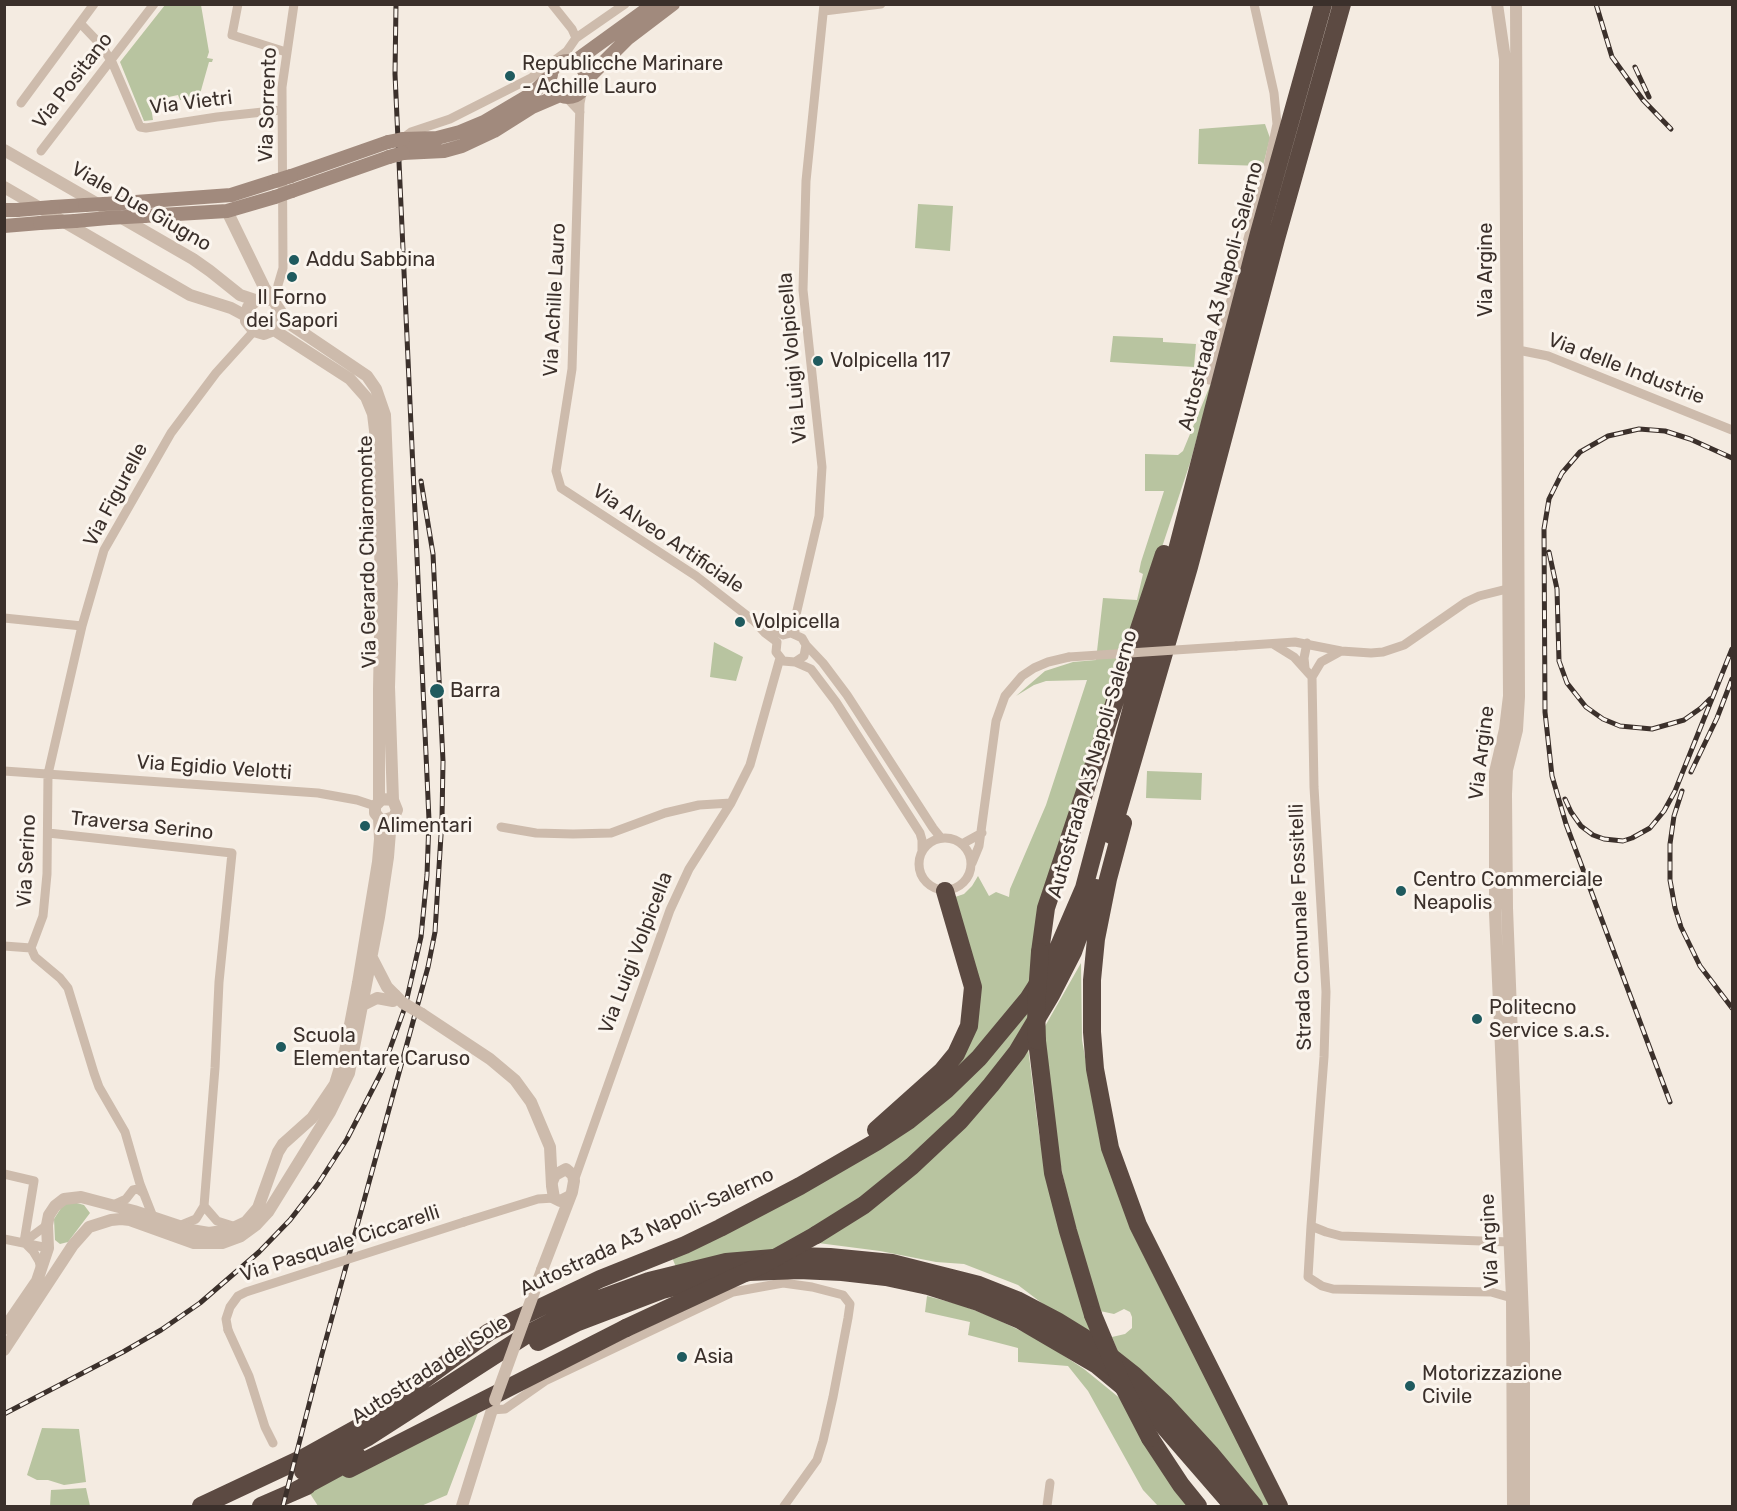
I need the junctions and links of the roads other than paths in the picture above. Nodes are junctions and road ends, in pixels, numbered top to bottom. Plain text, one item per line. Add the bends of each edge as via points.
1 (94, 4) edge
2 (154, 4) edge
3 (238, 4) edge
4 (294, 4) edge
5 (552, 4) edge
6 (625, 4) edge
7 (654, 4) edge
8 (674, 4) edge
9 (881, 4) edge
10 (1254, 4) edge
11 (1323, 4) edge
12 (1342, 4) edge
13 (1348, 4) edge
14 (1497, 4) edge
15 (1516, 4) edge
16 (824, 8) edge
17 (80, 23) junction
18 (576, 38) junction
19 (286, 52) junction
20 (112, 62) junction
21 (574, 62) junction
22 (551, 75) junction
23 (585, 84) junction
24 (1317, 94) junction
25 (563, 95) junction
26 (21, 103) dead end
27 (281, 110) junction
28 (580, 112) junction
29 (403, 146) junction
30 (4, 150) edge
31 (41, 151) dead end
32 (4, 187) edge
33 (11, 210) edge
34 (227, 211) junction
35 (4, 226) edge
36 (266, 298) junction
37 (246, 316) junction
38 (281, 318) junction
39 (274, 330) junction
40 (254, 331) junction
41 (1511, 349) junction
42 (1209, 380) dead end
43 (1732, 429) edge
44 (1207, 437) junction
45 (561, 488) joint
46 (1513, 589) junction
47 (4, 618) edge
48 (82, 626) junction
49 (795, 633) junction
50 (780, 638) junction
51 (1307, 643) junction
52 (806, 645) junction
53 (1276, 646) junction
54 (1341, 651) junction
55 (787, 661) junction
56 (1305, 668) junction
57 (1312, 677) junction
58 (1151, 702) junction
59 (4, 771) edge
60 (48, 774) junction
61 (393, 800) junction
62 (731, 803) junction
63 (381, 811) junction
64 (501, 827) dead end
65 (982, 833) junction
66 (48, 834) junction
67 (941, 838) junction
68 (962, 844) junction
69 (922, 852) junction
70 (972, 863) junction
71 (945, 891) junction
72 (4, 946) edge
73 (31, 948) junction
74 (371, 955) junction
75 (366, 985) junction
76 (392, 997) junction
77 (363, 1005) junction
78 (283, 1144) junction
79 (550, 1147) junction
80 (301, 1158) junction
81 (4, 1174) edge
82 (570, 1174) junction
83 (554, 1191) junction
84 (143, 1192) junction
85 (570, 1196) junction
86 (86, 1199) junction
87 (113, 1205) junction
88 (204, 1206) junction
89 (153, 1217) junction
90 (559, 1222) junction
91 (46, 1225) junction
92 (178, 1226) junction
93 (1311, 1226) junction
94 (88, 1227) junction
95 (236, 1227) junction
96 (4, 1239) edge
97 (24, 1242) junction
98 (1510, 1242) junction
99 (73, 1245) junction
100 (48, 1248) junction
101 (648, 1259) junction
102 (41, 1269) junction
103 (1512, 1298) junction
104 (4, 1329) edge
105 (4, 1350) edge
106 (494, 1405) junction
107 (273, 1443) dead end
108 (1050, 1483) dead end
109 (297, 1490) junction
110 (201, 1506) edge
111 (227, 1506) edge
112 (261, 1506) edge
113 (462, 1506) edge
114 (784, 1506) edge
115 (1047, 1506) edge
116 (1198, 1506) edge
117 (1233, 1506) edge
118 (1254, 1506) edge
119 (1279, 1506) edge
120 (1513, 1506) edge
121 (1524, 1506) edge

1 - 17 street
2 - 20 street, Via Positano
3 - 19 street via 232,35
4 - 19 street, Via Sorrento
5 - 18 street
6 - 18 street
7 - 21 main road
8 - 23 main road via 627,39
9 - 16 street
10 - 42 street via 1277,124
11 - 44 highway, Autostrada A3 Napoli-Salerno
12 - 24 highway, Autostrada A3 Napoli-Salerno
13 - 24 highway
14 - 41 street, Via Argine via 1504,59
15 - 41 street, Via Argine
16 - 49 street, Via Luigi Volpicella via 806,181 803,290 822,467 819,516
17 - 20 street
17 - 26 street
18 - 29 street via 567,51 531,78 450,119 411,132
19 - 27 street, Via Sorrento
20 - 27 street, Via Vietri via 140,127
20 - 31 street, Via Positano
21 - 22 main road via 560,63
21 - 23 main road via 583,69
22 - 25 main road via 552,86
22 - 29 main road via 533,93 484,122
23 - 25 main road via 577,94
23 - 28 street, Via Achille Lauro
24 - 58 highway, Autostrada A3 Napoli-Salerno
25 - 28 street
25 - 29 main road via 545,100 462,146 444,151
27 - 36 street, Via Sorrento via 283,268 278,285
28 - 45 street, Via Achille Lauro via 572,369 556,471
29 - 33 main road, bridge via 388,142 231,195
29 - 34 main road, bridge via 389,158
30 - 36 street, Viale Due Giugno via 193,260 240,295
32 - 37 street via 190,295
34 - 35 main road, bridge
34 - 36 street
36 - 37 street via 248,307
36 - 38 street via 279,307
37 - 40 street
38 - 39 street
38 - 61 street, Via Gerardo Chiaromonte via 367,376 385,415 392,584 389,687
39 - 40 street via 264,334
39 - 63 street, Via Gerardo Chiaromonte via 350,379 366,397 373,414 381,583
40 - 48 street, Via Figurelle via 185,413 154,461 104,550
41 - 43 street, Via delle Industrie via 1548,356
41 - 46 street, Via Argine
44 - 101 highway, Autostrada A3 Napoli-Salerno via 1084,888 1053,960 1028,999 979,1058 908,1121 757,1209
44 - 116 highway, bridge via 1169,538 1046,908 1036,1007 1053,1173 1093,1315 1150,1438
45 - 50 street, Via Alveo Artificiale via 696,576
46 - 54 street via 1466,602 1395,648 1371,653
46 - 98 street, Via Argine via 1508,703 1496,765 1494,801 1495,924
46 - 121 street, Via Argine via 1518,713 1507,770 1507,908 1524,1343
47 - 48 street
48 - 60 street, Via Figurelle
49 - 50 street
49 - 52 street
50 - 55 street via 776,652
51 - 53 street
51 - 54 street
51 - 56 street
52 - 55 street via 804,656
52 - 67 street via 847,695
53 - 56 street
53 - 65 street, bridge via 1070,657 1034,668 1005,696 996,721
54 - 57 street via 1322,662
55 - 62 street, Via Luigi Volpicella via 778,669 750,765
55 - 69 street via 811,669 836,702 920,833
56 - 57 street
57 - 93 street, Strada Comunale Fossitelli via 1326,992
58 - 109 highway, Autostrada A3 Napoli-Salerno, bridge via 1073,952 1017,1052 937,1144 864,1205 764,1264 626,1328 349,1469
58 - 119 highway via 1096,939 1092,980 1095,1070 1110,1148 1138,1225
59 - 60 street, Via Egidio Velotti
60 - 63 street, Via Egidio Velotti via 318,793 357,800
60 - 66 street, Via Serino
61 - 63 street via 388,798
61 - 63 street, Via Gerardo Chiaromonte via 397,810
62 - 64 street via 665,813 611,833 536,833
62 - 82 street, Via Luigi Volpicella via 689,869 670,910 582,1157
63 - 74 street, Via Gerardo Chiaromonte via 388,857
63 - 75 street, Via Gerardo Chiaromonte
65 - 68 street
65 - 70 street
66 - 73 street, Via Serino via 43,916
66 - 88 street, Traversa Serino via 232,853
67 - 68 street
67 - 69 street
68 - 70 street
69 - 71 street via 922,878 936,890
70 - 71 street via 963,884
71 - 101 highway via 973,987 969,1026 956,1054 889,1120 856,1144
72 - 73 street
73 - 84 street via 35,957 68,988 99,1087 125,1132
74 - 75 street, Via Gerardo Chiaromonte
74 - 76 street
75 - 76 street
75 - 77 street, Via Gerardo Chiaromonte
75 - 78 street, Via Gerardo Chiaromonte via 335,1084 312,1118
76 - 77 street via 377,998
76 - 79 street, bridge via 490,1059 515,1080 531,1102
77 - 80 street, Via Gerardo Chiaromonte via 346,1081
78 - 80 street via 295,1145 302,1152
78 - 95 street, Via Gerardo Chiaromonte via 258,1208
79 - 82 street
79 - 83 street
80 - 94 street, Via Gerardo Chiaromonte via 256,1225 222,1243 194,1243 130,1220 111,1220
81 - 97 street via 34,1181
82 - 83 street via 555,1175
82 - 85 street
83 - 85 street via 560,1201
83 - 90 street
83 - 107 street, Via Pasquale Ciccarelli, bridge via 238,1296 227,1313 228,1330
84 - 87 street via 133,1190
84 - 89 street
85 - 90 street
86 - 87 street
86 - 91 street via 64,1199 55,1206
86 - 94 street via 94,1217
87 - 89 street
88 - 92 street via 196,1219
88 - 95 street via 217,1221
89 - 92 street
90 - 106 street, bridge
91 - 97 street
91 - 100 street
92 - 95 street via 209,1233
93 - 98 street via 1341,1236
93 - 103 street, Strada Comunale Fossitelli via 1308,1277 1322,1286 1491,1292
94 - 99 street
96 - 97 street
97 - 100 street
97 - 102 street
98 - 103 street, Via Argine
99 - 100 street via 66,1249
99 - 105 street
100 - 102 street
101 - 110 highway, Autostrada A3 Napoli-Salerno via 489,1332 359,1427
102 - 104 street
103 - 120 street, Via Argine
106 - 113 street
106 - 114 street via 505,1408 545,1381 734,1292 783,1283 843,1295 850,1304 823,1441 817,1460
108 - 115 street
109 - 112 highway, Autostrada A3 Napoli-Salerno
109 - 117 highway, Autostrada del Sole via 364,1453 529,1347 578,1322 662,1290 706,1279 799,1270 842,1272 928,1286 1020,1320 1097,1365 1132,1394
111 - 118 highway, Autostrada del Sole via 329,1459 531,1332 594,1301 689,1270 755,1258 796,1256 862,1259 932,1271 1017,1300 1057,1321 1096,1345 1165,1404

